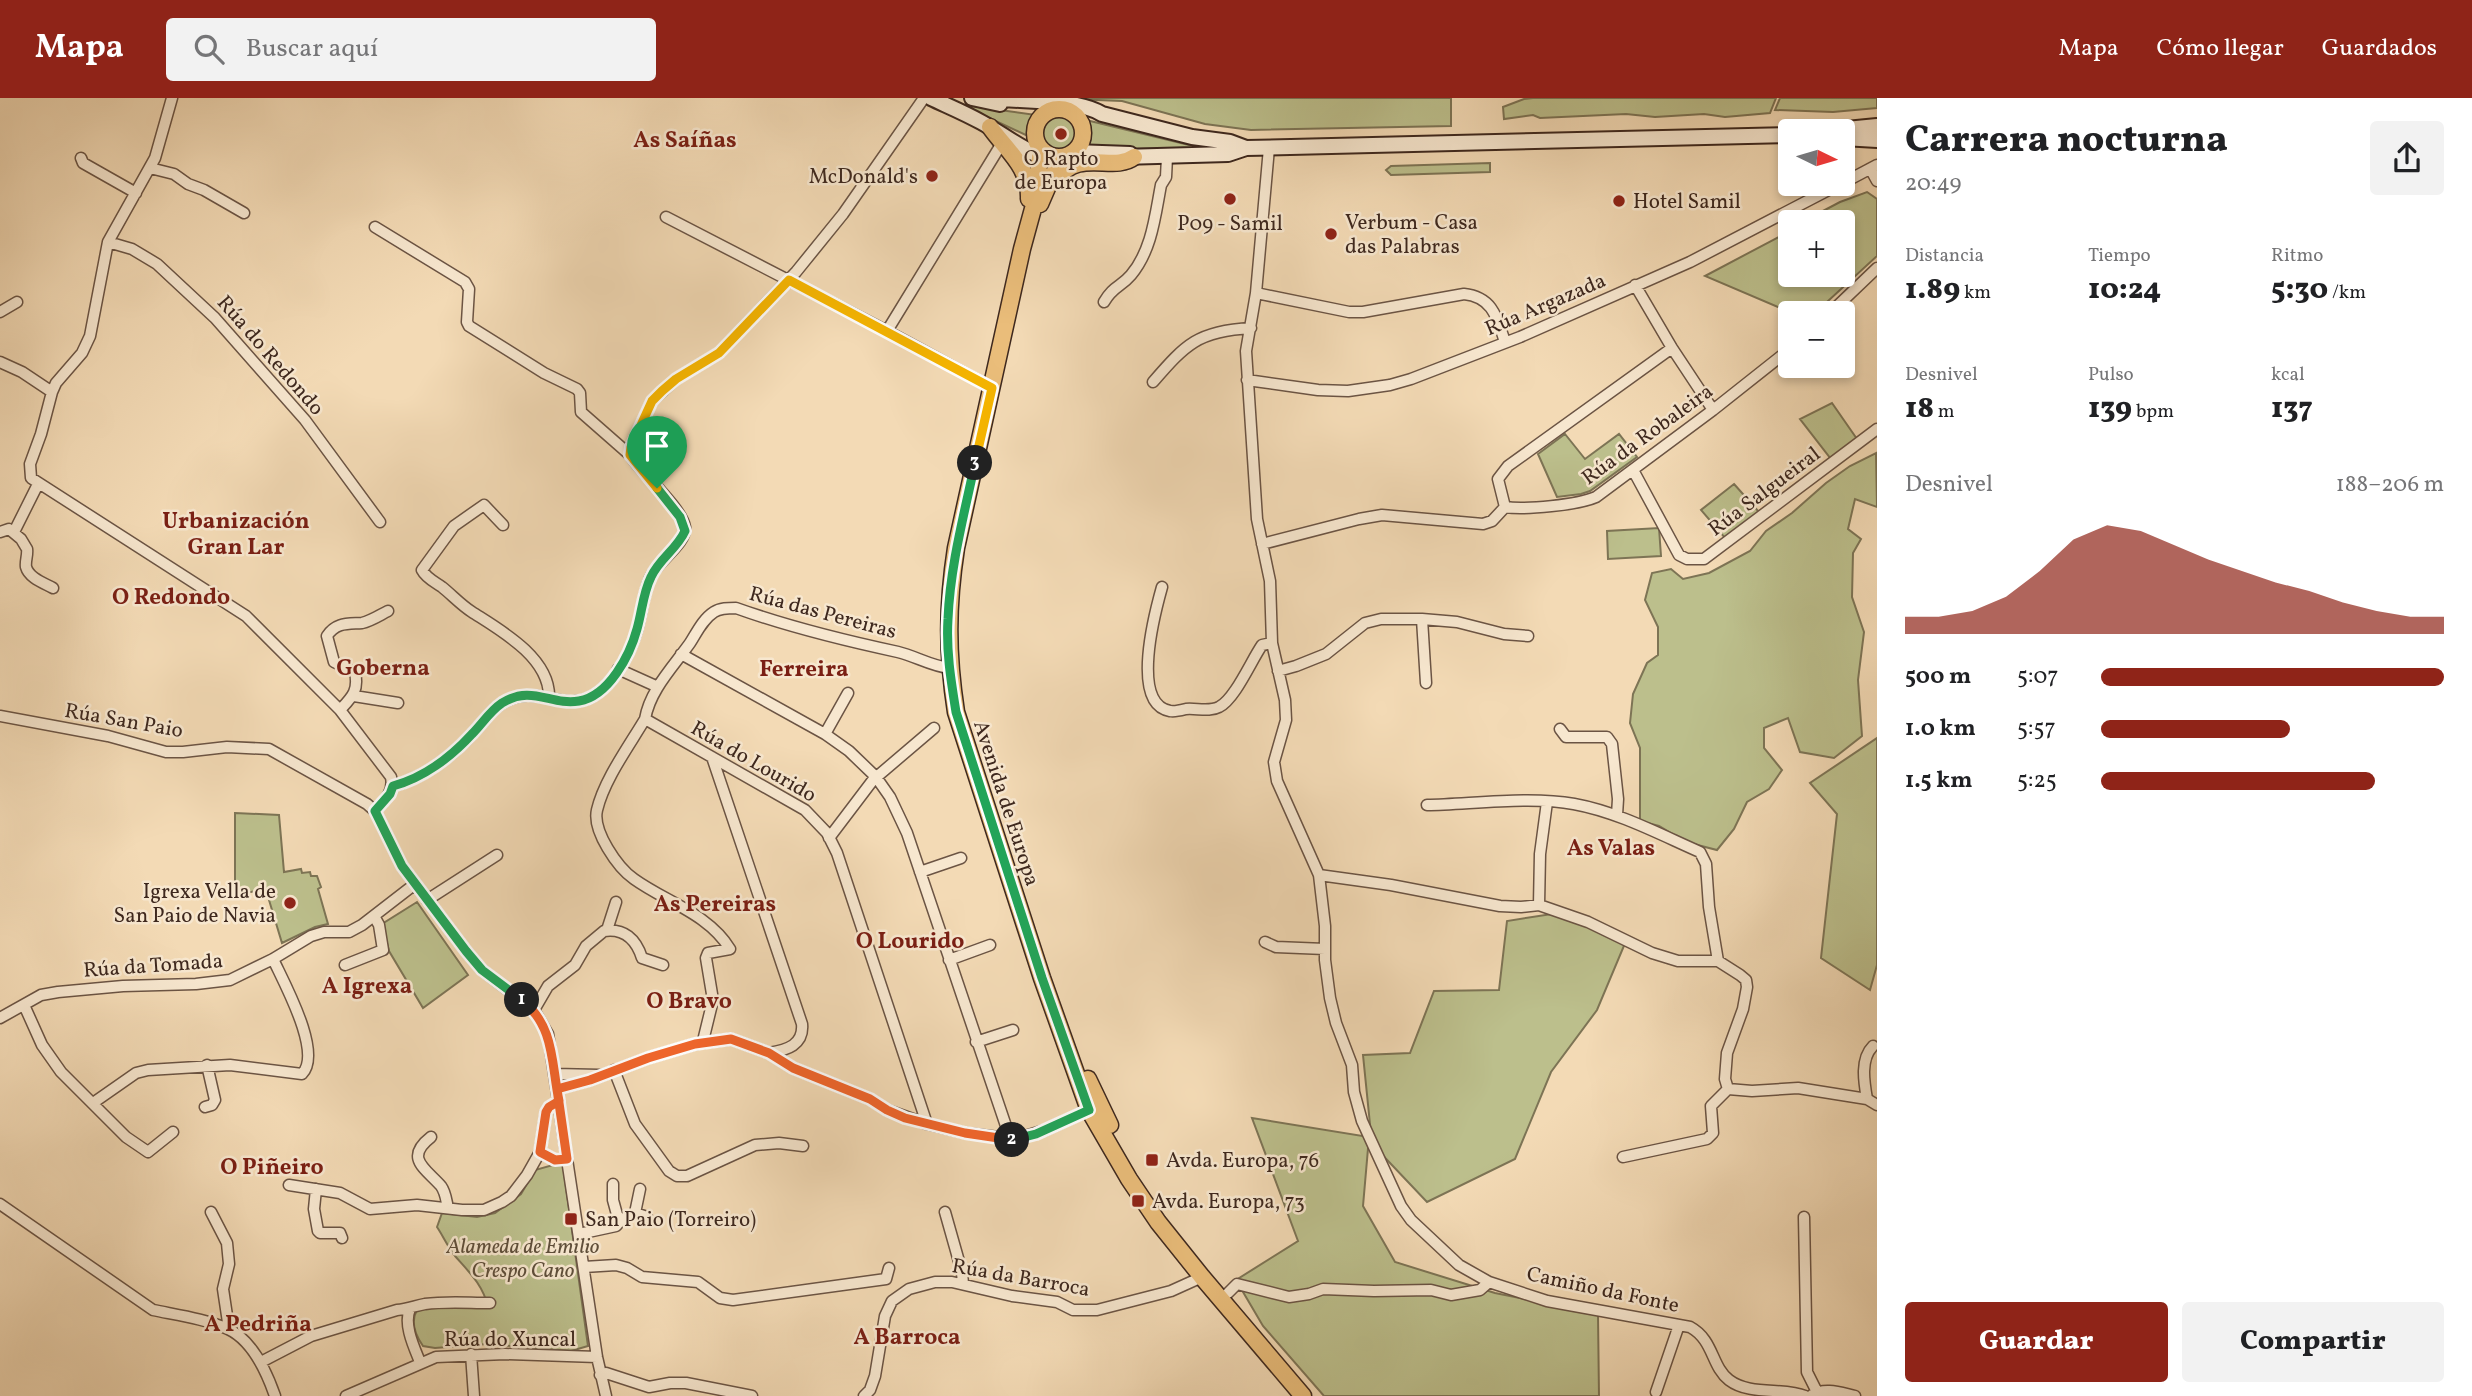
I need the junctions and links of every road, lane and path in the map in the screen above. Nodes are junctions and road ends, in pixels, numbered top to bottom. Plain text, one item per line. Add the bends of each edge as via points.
1 (172, 98) edge
2 (924, 98) edge
3 (931, 98) edge
4 (984, 98) edge
5 (1054, 109) junction
6 (1073, 113) junction
7 (1102, 114) junction
8 (1877, 126) edge
9 (990, 127) junction
10 (1855, 128) edge
11 (1778, 135) edge
12 (1855, 139) edge
13 (1877, 140) edge
14 (1002, 143) junction
15 (1246, 148) junction
16 (1269, 148) junction
17 (1040, 150) junction
18 (1067, 157) junction
19 (1134, 157) junction
20 (1167, 157) junction
21 (81, 158) dead end
22 (150, 168) junction
23 (1874, 168) edge
24 (1855, 177) edge
25 (1877, 181) edge
26 (136, 193) junction
27 (1817, 196) edge
28 (244, 213) dead end
29 (666, 217) dead end
30 (375, 227) dead end
31 (108, 242) junction
32 (1027, 251) junction
33 (1877, 268) edge
34 (789, 280) junction
35 (1635, 285) junction
36 (1256, 293) junction
37 (1843, 301) edge
38 (17, 302) dead end
39 (1104, 302) dead end
40 (0, 312) edge
41 (1251, 328) junction
42 (887, 331) junction
43 (1505, 342) junction
44 (1672, 348) junction
45 (1778, 359) edge
46 (0, 362) edge
47 (1247, 380) junction
48 (1153, 382) dead end
49 (992, 388) junction
50 (52, 392) junction
51 (1713, 410) junction
52 (1877, 429) edge
53 (630, 455) junction
54 (1633, 470) junction
55 (38, 484) junction
56 (1505, 507) junction
57 (380, 523) dead end
58 (503, 525) dead end
59 (0, 532) edge
60 (14, 532) junction
61 (1262, 544) junction
62 (1162, 587) dead end
63 (53, 588) dead end
64 (388, 611) dead end
65 (1422, 619) junction
66 (1528, 636) dead end
67 (1272, 642) junction
68 (681, 654) junction
69 (949, 668) junction
70 (618, 669) junction
71 (1278, 671) junction
72 (1426, 683) dead end
73 (658, 687) junction
74 (848, 693) dead end
75 (354, 696) junction
76 (548, 696) junction
77 (398, 703) dead end
78 (340, 709) junction
79 (0, 716) edge
80 (645, 719) junction
81 (934, 728) dead end
82 (1560, 729) dead end
83 (825, 734) junction
84 (712, 757) junction
85 (876, 777) junction
86 (393, 786) junction
87 (1547, 802) junction
88 (1427, 805) dead end
89 (375, 811) junction
90 (1616, 815) junction
91 (829, 838) junction
92 (497, 855) dead end
93 (961, 858) dead end
94 (920, 872) junction
95 (1319, 875) junction
96 (415, 884) junction
97 (427, 900) junction
98 (616, 902) dead end
99 (1539, 905) junction
100 (374, 916) junction
101 (607, 930) junction
102 (1265, 942) dead end
103 (990, 945) dead end
104 (1325, 949) junction
105 (273, 959) junction
106 (949, 960) junction
107 (1718, 961) junction
108 (345, 965) dead end
109 (663, 965) dead end
110 (24, 1005) junction
111 (534, 1010) junction
112 (0, 1018) edge
113 (1013, 1030) dead end
114 (703, 1041) junction
115 (976, 1042) junction
116 (794, 1046) junction
117 (1873, 1046) dead end
118 (769, 1053) junction
119 (207, 1065) junction
120 (793, 1068) junction
121 (614, 1070) junction
122 (555, 1074) junction
123 (600, 1075) junction
124 (1728, 1088) junction
125 (557, 1089) junction
126 (1867, 1099) junction
127 (559, 1101) junction
128 (93, 1103) junction
129 (1877, 1105) edge
130 (205, 1107) dead end
131 (1089, 1110) junction
132 (927, 1124) junction
133 (1006, 1126) junction
134 (173, 1132) dead end
135 (431, 1137) dead end
136 (992, 1137) junction
137 (1023, 1137) junction
138 (803, 1146) dead end
139 (540, 1152) junction
140 (1623, 1157) dead end
141 (567, 1159) junction
142 (613, 1184) dead end
143 (289, 1185) dead end
144 (316, 1189) junction
145 (640, 1189) dead end
146 (0, 1204) edge
147 (448, 1208) junction
148 (211, 1212) dead end
149 (945, 1212) dead end
150 (635, 1213) junction
151 (647, 1217) dead end
152 (1804, 1217) dead end
153 (619, 1222) junction
154 (579, 1234) junction
155 (342, 1238) dead end
156 (584, 1267) junction
157 (889, 1268) dead end
158 (1202, 1277) junction
159 (1489, 1282) junction
160 (962, 1284) junction
161 (1228, 1293) junction
162 (489, 1303) dead end
163 (410, 1309) junction
164 (1679, 1325) junction
165 (229, 1329) junction
166 (471, 1354) junction
167 (597, 1357) junction
168 (261, 1362) junction
169 (420, 1362) junction
170 (600, 1375) junction
171 (1656, 1392) dead end
172 (1814, 1394) edge
173 (275, 1396) edge
174 (346, 1396) edge
175 (474, 1396) edge
176 (606, 1396) edge
177 (752, 1396) edge
178 (864, 1396) edge
179 (1303, 1396) edge
180 (1316, 1396) edge
181 (1805, 1396) edge
182 (1855, 1396) edge

1 - 22 street
2 - 34 street via 843,214
3 - 9 street
4 - 5 street via 989,104
4 - 7 street via 1066,104
5 - 6 main road
5 - 17 main road via 1037,123
6 - 7 street
6 - 18 main road via 1084,132 1081,143
7 - 15 street
8 - 10 street
9 - 14 main road
9 - 17 street
11 - 16 street
12 - 13 street
14 - 32 main road via 1023,168 1029,186
14 - 42 street
15 - 16 street
15 - 20 street via 1228,154
16 - 36 street, Camiño da Fonte
17 - 18 main road
17 - 32 main road, Avenida de Europa
18 - 19 street
18 - 32 main road, Avenida de Europa via 1045,190
19 - 20 street
19 - 32 main road via 1128,162 1084,163 1061,172
20 - 39 street via 1149,245 1132,274 1110,291
21 - 26 street
22 - 26 street
22 - 28 street via 174,174
23 - 24 street, Rúa Argazada
23 - 25 street
26 - 31 street
27 - 35 street, Rúa Argazada via 1690,262
29 - 34 street
30 - 53 street via 465,282 469,326 577,389 581,412
31 - 50 street via 90,337
31 - 57 street, Rúa do Redondo via 157,264 215,318 305,421
32 - 49 main road, Avenida de Europa
32 - 161 main road, Avenida de Europa via 959,589 962,693 975,746 1097,1101 1150,1194
33 - 37 street
34 - 42 street
34 - 53 street via 719,353 657,396
35 - 43 street, Rúa Argazada
35 - 44 street
36 - 41 street, Camiño da Fonte
36 - 43 street via 1349,312 1476,296 1486,301 1495,315
38 - 40 street
41 - 47 street, Camiño da Fonte
41 - 48 street via 1209,334 1188,344
42 - 49 street
43 - 47 street, Rúa Argazada via 1412,379 1379,387 1318,390
44 - 51 street
44 - 56 street via 1508,466 1498,479
45 - 51 street, Rúa da Robaleira
46 - 50 street
47 - 61 street, Camiño da Fonte
49 - 69 main road, Avenida de Europa via 950,590
50 - 55 street via 29,471
51 - 54 street, Rúa da Robaleira
52 - 54 street, Rúa Salgueiral via 1704,559 1679,555
53 - 70 street via 680,517 685,531 652,575 637,632
54 - 56 street, Rúa da Robaleira via 1586,502
55 - 60 street
55 - 78 street via 246,616
56 - 61 street via 1483,524 1382,515
58 - 76 street via 484,505 454,526 422,570 535,660 549,687
59 - 60 street via 9,528
60 - 63 street via 27,549 29,572
61 - 67 street, Camiño da Fonte via 1270,581
62 - 67 street via 1148,655 1151,695 1169,712 1218,708 1262,645
64 - 75 street via 364,623 337,627 327,636 334,662 355,672
65 - 66 street
65 - 71 street via 1365,623 1326,654
65 - 72 street
67 - 71 street, Camiño da Fonte
68 - 69 street, Rúa das Pereiras via 715,611 736,608 825,637
68 - 73 street, Rúa das Pereiras
68 - 83 street
69 - 131 main road, Avenida de Europa via 956,712
70 - 73 street
70 - 76 street via 603,689 586,699 564,701
71 - 95 street, Camiño da Fonte via 1286,720 1274,762 1277,781
73 - 80 street, Rúa das Pereiras
74 - 83 street
75 - 77 street
75 - 78 street
76 - 86 street via 519,696 500,704 465,742 425,773
78 - 86 street via 391,776
79 - 89 street, Rúa San Paio via 166,752 269,749
80 - 84 street, Rúa do Lourido
80 - 114 street, Rúa das Pereiras via 601,796 598,829 632,878 687,909 730,949 708,953 706,958 713,1000
81 - 85 street
82 - 90 street via 1566,737 1607,737 1612,744
83 - 85 street
84 - 91 street, Rúa do Lourido via 806,810
84 - 116 street via 802,1024 802,1036
85 - 91 street
85 - 94 street via 899,815
86 - 89 street
87 - 88 street
87 - 90 street
87 - 99 street
89 - 96 street
90 - 107 street via 1700,852 1706,864
91 - 132 street, Rúa do Lourido
92 - 97 street
93 - 94 street
94 - 106 street
95 - 99 street via 1500,906
95 - 104 street, Camiño da Fonte
96 - 97 street
96 - 100 street, Rúa da Tomada
97 - 111 street via 482,970
98 - 101 street
99 - 107 street via 1588,922 1652,953 1678,961
100 - 105 street, Rúa da Tomada via 349,932 311,936
100 - 108 street via 383,950
101 - 109 street via 630,936 642,958
101 - 111 street via 548,986
102 - 104 street via 1276,947
103 - 106 street
104 - 159 street, Camiño da Fonte via 1336,1023 1352,1065 1362,1121 1401,1206 1459,1265
105 - 110 street, Rúa da Tomada via 230,980 58,992
105 - 119 street via 307,1039 306,1071 299,1075
106 - 115 street
107 - 124 street via 1746,980 1747,987 1744,1009 1727,1052
110 - 112 street, Rúa da Tomada
110 - 128 street via 42,1045 61,1072
111 - 122 street via 548,1034
113 - 115 street
114 - 118 street via 731,1039
114 - 121 street
115 - 133 street
116 - 118 street
116 - 120 street
117 - 126 street via 1866,1058
118 - 120 street
119 - 128 street via 142,1071
119 - 130 street via 215,1100
120 - 132 street
121 - 123 street
121 - 138 street via 635,1124 677,1176 687,1176 755,1144
122 - 123 street
122 - 125 street
123 - 125 street
124 - 126 street via 1798,1088
124 - 140 street via 1711,1106 1713,1133 1707,1139
125 - 127 street
126 - 129 street
127 - 139 street via 546,1112
127 - 141 street
128 - 134 street via 148,1152
131 - 137 street
131 - 158 main road, Avenida de Europa via 1136,1190
132 - 136 street
133 - 136 street
133 - 137 street
135 - 147 street via 418,1152 420,1163 442,1188
136 - 137 street
139 - 141 street via 555,1160
139 - 147 street via 502,1202 484,1210
141 - 154 street
142 - 153 street
143 - 144 street
144 - 147 street via 340,1193 370,1209
144 - 155 street via 318,1231 340,1233
145 - 150 street
146 - 165 street via 153,1310
148 - 165 street via 227,1243 229,1264 223,1289
149 - 160 street
150 - 151 street
150 - 153 street
152 - 172 street via 1807,1372
153 - 154 street
154 - 156 street
156 - 157 street via 616,1265 642,1277 698,1282 726,1300 886,1279
156 - 167 street
158 - 160 street, Rúa da Barroca via 1171,1291 1097,1310 1073,1310 1057,1302
158 - 179 main road, Avenida de Europa
159 - 161 street via 1480,1290 1451,1295 1431,1290 1323,1289 1289,1297 1237,1284
159 - 164 street, Camiño da Fonte via 1547,1301
160 - 178 street, Rúa da Barroca via 935,1282 909,1289 892,1301 876,1376
161 - 180 main road, Avenida de Europa
162 - 163 street via 423,1304
163 - 168 street via 311,1336
163 - 169 street via 408,1324
164 - 171 street
164 - 181 street, Camiño da Fonte via 1706,1340 1731,1382
165 - 168 street
166 - 167 street, Rúa do Xuncal
166 - 169 street, Rúa do Xuncal
166 - 175 street
167 - 170 street
168 - 173 street
169 - 174 street, Rúa do Xuncal
170 - 176 street
170 - 177 street via 649,1387 686,1382
172 - 182 street via 1831,1391

